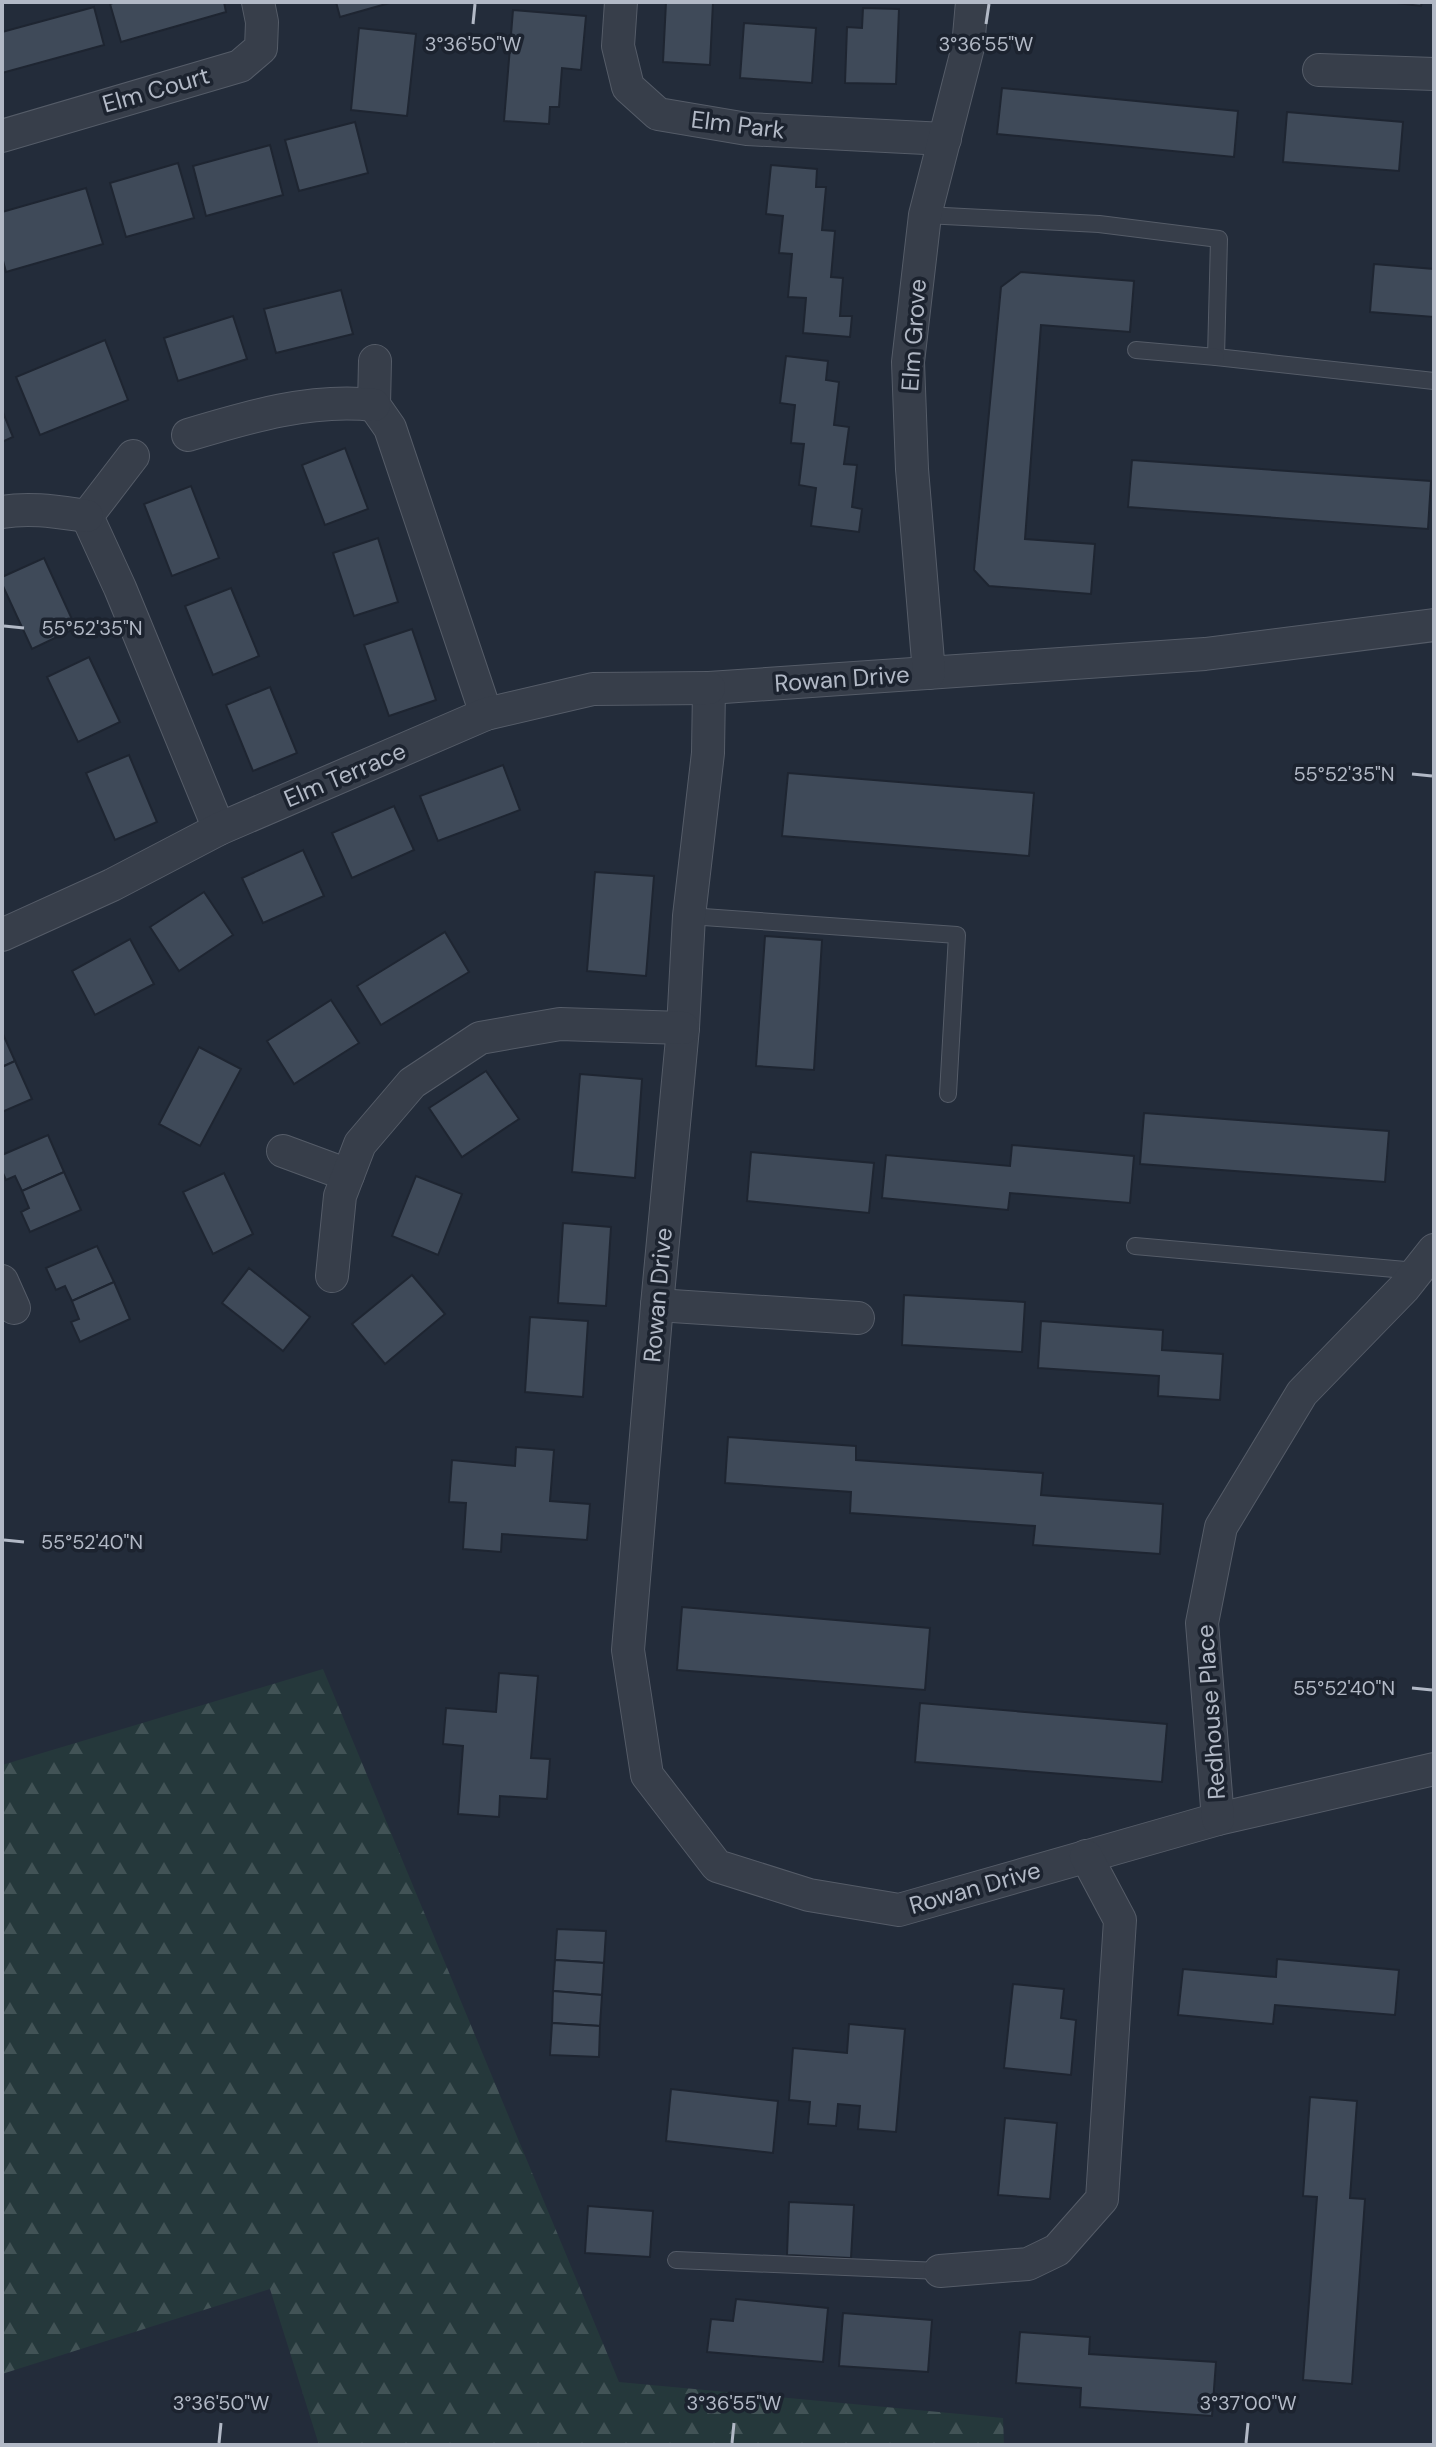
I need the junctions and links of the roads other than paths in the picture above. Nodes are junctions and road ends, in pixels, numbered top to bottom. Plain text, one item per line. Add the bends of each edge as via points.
1 (258, 2) edge
2 (621, 2) edge
3 (972, 2) edge
4 (1319, 70) dead end
5 (1434, 74) edge
6 (2, 136) edge
7 (945, 139) junction
8 (925, 215) junction
9 (1136, 350) dead end
10 (1216, 357) junction
11 (375, 361) dead end
12 (1434, 381) edge
13 (374, 405) junction
14 (188, 435) dead end
15 (133, 456) dead end
16 (2, 512) edge
17 (87, 516) junction
18 (1434, 625) edge
19 (929, 673) junction
20 (709, 688) junction
21 (486, 714) junction
22 (219, 829) junction
23 (689, 916) junction
24 (2, 935) edge
25 (683, 1028) junction
26 (948, 1094) dead end
27 (283, 1151) dead end
28 (348, 1175) junction
29 (1135, 1246) dead end
30 (1426, 1260) edge
31 (332, 1276) dead end
32 (657, 1305) junction
33 (858, 1318) dead end
34 (1434, 1769) edge
35 (1218, 1819) junction
36 (1086, 1856) junction
37 (676, 2260) dead end
38 (940, 2271) joint

1 - 6 street, Elm Court via 261,48 240,66
2 - 7 street, Elm Park via 618,46 628,87 658,114 747,129
3 - 7 street, Elm Grove via 968,47
4 - 5 street
7 - 8 street, Elm Grove
8 - 10 lane via 1099,224 1219,239
8 - 19 street, Elm Grove via 908,362
9 - 10 lane
10 - 12 lane
11 - 13 street
13 - 14 street via 344,402 247,417
13 - 21 street via 390,428
15 - 17 street
16 - 17 street via 50,510
17 - 22 street
18 - 19 street, Rowan Drive via 1205,654
19 - 20 street, Rowan Drive
20 - 21 street, Elm Terrace via 593,689
20 - 23 street, Rowan Drive via 708,753
21 - 22 street, Elm Terrace
22 - 24 street, Elm Terrace
23 - 25 street, Rowan Drive
23 - 26 lane via 957,935
25 - 28 street via 560,1024 480,1038 412,1083 360,1144
25 - 32 street, Rowan Drive
27 - 28 street
28 - 31 street via 340,1196
29 - 30 lane
30 - 35 street, Redhouse Place via 1302,1393 1221,1527 1202,1623
32 - 33 street
32 - 36 street, Rowan Drive via 628,1650 647,1775 717,1866 809,1895 899,1910
34 - 35 street, Rowan Drive
35 - 36 street, Rowan Drive
36 - 38 street via 1120,1920 1102,2199 1057,2250 1028,2264
37 - 38 lane

